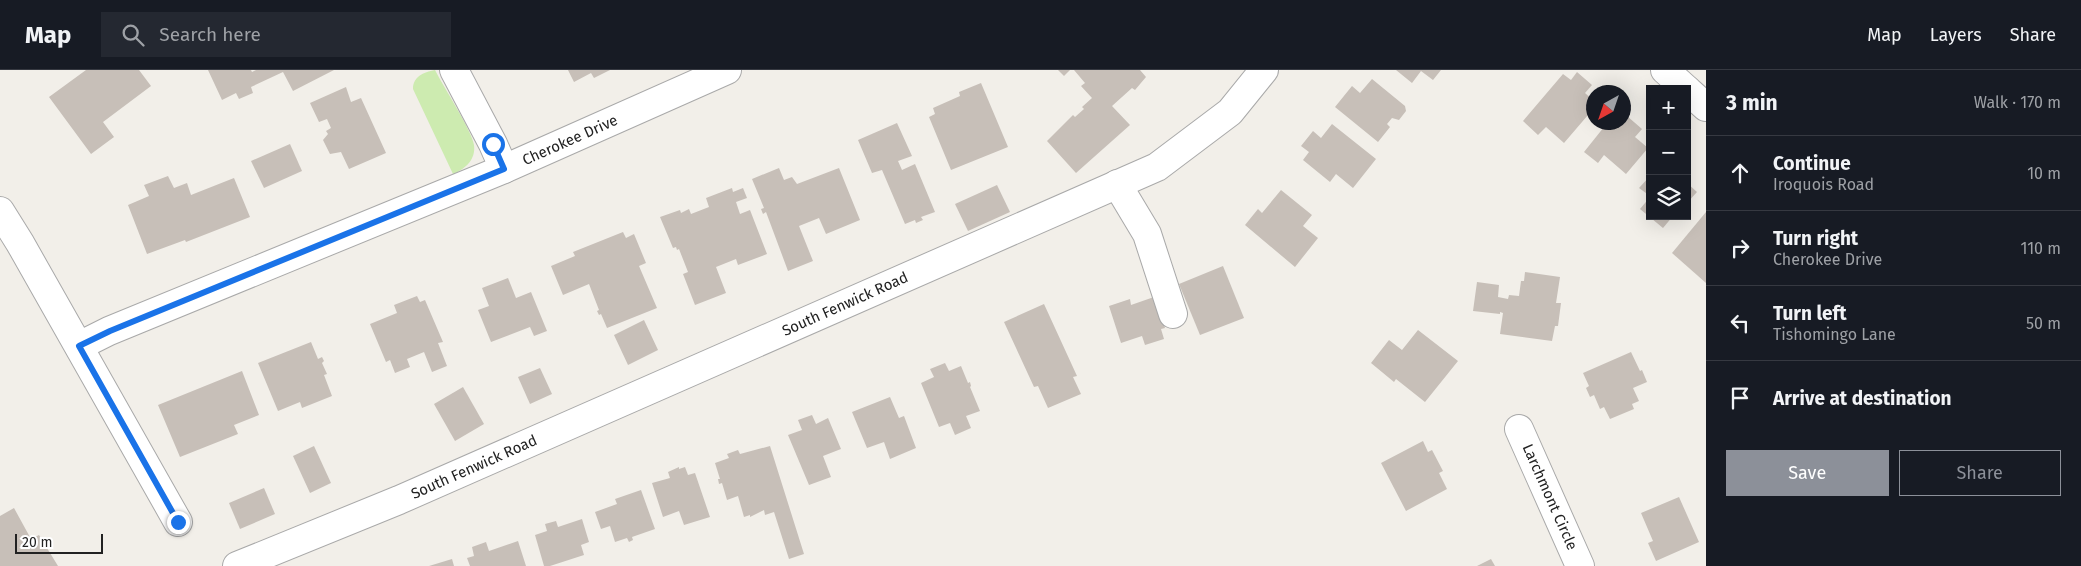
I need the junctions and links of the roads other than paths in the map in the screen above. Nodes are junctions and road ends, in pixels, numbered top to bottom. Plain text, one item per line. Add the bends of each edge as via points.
1 (454, 70) edge
2 (727, 70) edge
3 (1264, 70) edge
4 (1665, 70) edge
5 (1681, 85) edge
6 (1691, 94) edge
7 (1706, 107) edge
8 (504, 169) junction
9 (1117, 184) junction
10 (0, 211) edge
11 (1173, 314) dead end
12 (79, 346) junction
13 (1519, 429) dead end
14 (178, 522) dead end
15 (237, 566) edge
16 (1580, 566) edge

1 - 8 street
2 - 8 street, Cherokee Drive
3 - 9 street, South Fenwick Road via 1230,112 1157,167
4 - 5 street
6 - 7 street
8 - 12 street, Cherokee Drive via 118,327
9 - 11 street via 1147,234
9 - 15 street, South Fenwick Road via 399,500
10 - 12 street
12 - 14 street
13 - 16 street, Larchmont Circle

